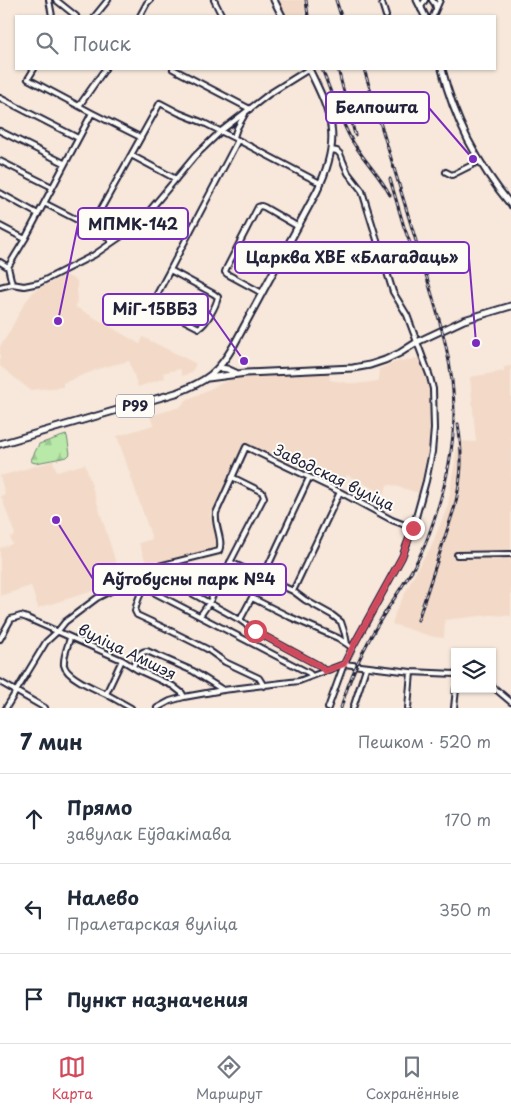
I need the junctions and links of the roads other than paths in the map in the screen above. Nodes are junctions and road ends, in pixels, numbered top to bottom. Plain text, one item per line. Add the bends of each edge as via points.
1 (49, 0) edge
2 (56, 0) edge
3 (108, 0) edge
4 (150, 0) edge
5 (214, 0) edge
6 (274, 0) edge
7 (381, 0) edge
8 (417, 0) edge
9 (425, 0) edge
10 (432, 0) edge
11 (440, 0) edge
12 (436, 10) junction
13 (423, 13) edge
14 (52, 15) edge
15 (75, 15) edge
16 (96, 15) edge
17 (140, 15) edge
18 (222, 15) edge
19 (282, 15) edge
20 (386, 15) edge
21 (434, 15) edge
22 (33, 70) edge
23 (104, 70) edge
24 (175, 70) edge
25 (307, 70) edge
26 (310, 70) edge
27 (442, 70) edge
28 (0, 98) edge
29 (79, 106) junction
30 (250, 109) junction
31 (246, 112) junction
32 (92, 113) junction
33 (0, 131) edge
34 (221, 131) junction
35 (140, 137) junction
36 (78, 138) junction
37 (236, 139) junction
38 (331, 150) junction
39 (131, 154) junction
40 (0, 161) edge
41 (480, 161) junction
42 (64, 163) junction
43 (446, 172) dead end
44 (176, 179) junction
45 (320, 183) junction
46 (52, 187) junction
47 (0, 193) edge
48 (44, 203) junction
49 (511, 205) edge
50 (38, 214) junction
51 (97, 216) dead end
52 (0, 226) edge
53 (298, 226) junction
54 (25, 239) junction
55 (112, 242) junction
56 (0, 262) edge
57 (8, 266) junction
58 (170, 270) junction
59 (12, 284) junction
60 (0, 287) edge
61 (262, 293) junction
62 (511, 306) edge
63 (417, 342) junction
64 (227, 358) junction
65 (220, 368) junction
66 (229, 369) junction
67 (239, 374) junction
68 (224, 376) junction
69 (207, 378) junction
70 (0, 444) edge
71 (232, 477) junction
72 (309, 478) junction
73 (340, 492) junction
74 (413, 528) junction
75 (511, 554) edge
76 (457, 555) dead end
77 (230, 562) junction
78 (150, 568) junction
79 (157, 574) junction
80 (263, 577) junction
81 (149, 582) junction
82 (293, 591) junction
83 (252, 598) junction
84 (209, 603) junction
85 (200, 616) junction
86 (240, 620) junction
87 (58, 631) junction
88 (70, 638) junction
89 (0, 639) edge
90 (347, 644) junction
91 (352, 648) junction
92 (122, 660) junction
93 (344, 664) junction
94 (133, 666) junction
95 (366, 668) junction
96 (325, 671) junction
97 (411, 672) junction
98 (451, 674) edge
99 (312, 676) junction
100 (0, 682) edge
101 (264, 686) junction
102 (496, 689) edge
103 (223, 690) junction
104 (16, 692) junction
105 (456, 693) edge
106 (106, 694) junction
107 (184, 697) junction
108 (511, 702) edge
109 (6, 708) edge
110 (45, 708) edge
111 (131, 708) edge
112 (157, 708) edge
113 (328, 708) edge
114 (354, 708) edge
115 (408, 708) edge
116 (454, 708) edge

1 - 14 street
2 - 15 street
3 - 16 street
4 - 17 street
5 - 18 street
6 - 19 main road
7 - 20 street
8 - 13 main road
9 - 13 street
10 - 12 street
11 - 12 street
12 - 13 street via 429,15
12 - 21 street
22 - 29 street via 28,79
23 - 29 street
24 - 30 street
25 - 30 street
26 - 38 main road, Р99 via 330,115 333,132
27 - 41 main road via 464,131
28 - 36 street
29 - 32 street
30 - 31 street
31 - 34 street
31 - 37 street via 237,128
32 - 35 street
32 - 36 street
33 - 42 street
34 - 35 street via 160,103
34 - 37 street
34 - 44 street
35 - 39 street
36 - 42 street
37 - 45 street
37 - 58 street
38 - 45 main road, Р99
38 - 63 street via 340,154 348,173 362,191 393,292 408,315
39 - 44 street
39 - 51 street
40 - 46 street
41 - 43 street via 452,175
41 - 49 main road
42 - 46 street
44 - 55 street via 150,210
45 - 53 main road, Р99
46 - 48 street
47 - 50 street
48 - 50 street
48 - 55 street via 103,233
50 - 54 street
52 - 54 street
53 - 61 main road, Р99
53 - 61 street via 261,206 256,210 225,272
54 - 57 street
55 - 59 street via 94,255 38,283
56 - 57 street
57 - 59 street
58 - 58 street via 154,303 199,328 204,325 218,297
59 - 60 street
61 - 64 main road, Р99
62 - 63 main road via 464,320
63 - 67 main road via 385,360 365,366
63 - 74 street via 433,389 434,429 426,481
64 - 65 main road, Р99
64 - 66 main road
65 - 66 main road
65 - 68 main road
65 - 69 main road, Р99
66 - 67 main road
67 - 68 main road
68 - 69 main road
69 - 70 main road, Р99 via 176,393
71 - 72 street, Заводская вуліца via 246,447
71 - 77 street via 262,492 264,497
71 - 78 street via 216,513 219,551
72 - 73 street, Заводская вуліца
72 - 80 street
73 - 74 street, Заводская вуліца
73 - 82 street
74 - 91 street via 392,577
75 - 76 street
77 - 80 street
77 - 84 street
78 - 79 street
78 - 87 street via 97,598
79 - 81 street
79 - 84 street
80 - 82 street
80 - 83 street
81 - 85 street via 151,591
81 - 101 street via 137,601 136,615 259,678
82 - 90 street via 341,622
83 - 86 street
83 - 90 street
84 - 85 street
84 - 86 street
85 - 99 street
86 - 96 street
87 - 88 street, вуліца Амшэя
87 - 89 street, вуліца Амшэя via 22,616 11,619
87 - 104 street via 46,642
88 - 92 street, вуліца Амшэя
88 - 106 street via 64,668 72,676
90 - 91 street
91 - 93 street
92 - 94 street, вуліца Амшэя
92 - 106 street
93 - 95 street
93 - 96 street
93 - 113 street
94 - 103 street via 144,651 193,671
94 - 107 street, вуліца Амшэя via 173,686
95 - 97 street
95 - 114 street
96 - 99 street
97 - 98 street
97 - 115 street
99 - 101 street
100 - 104 street
101 - 103 street
102 - 108 street
103 - 107 street
104 - 109 street
104 - 110 street
105 - 116 street
106 - 111 street
107 - 112 street

